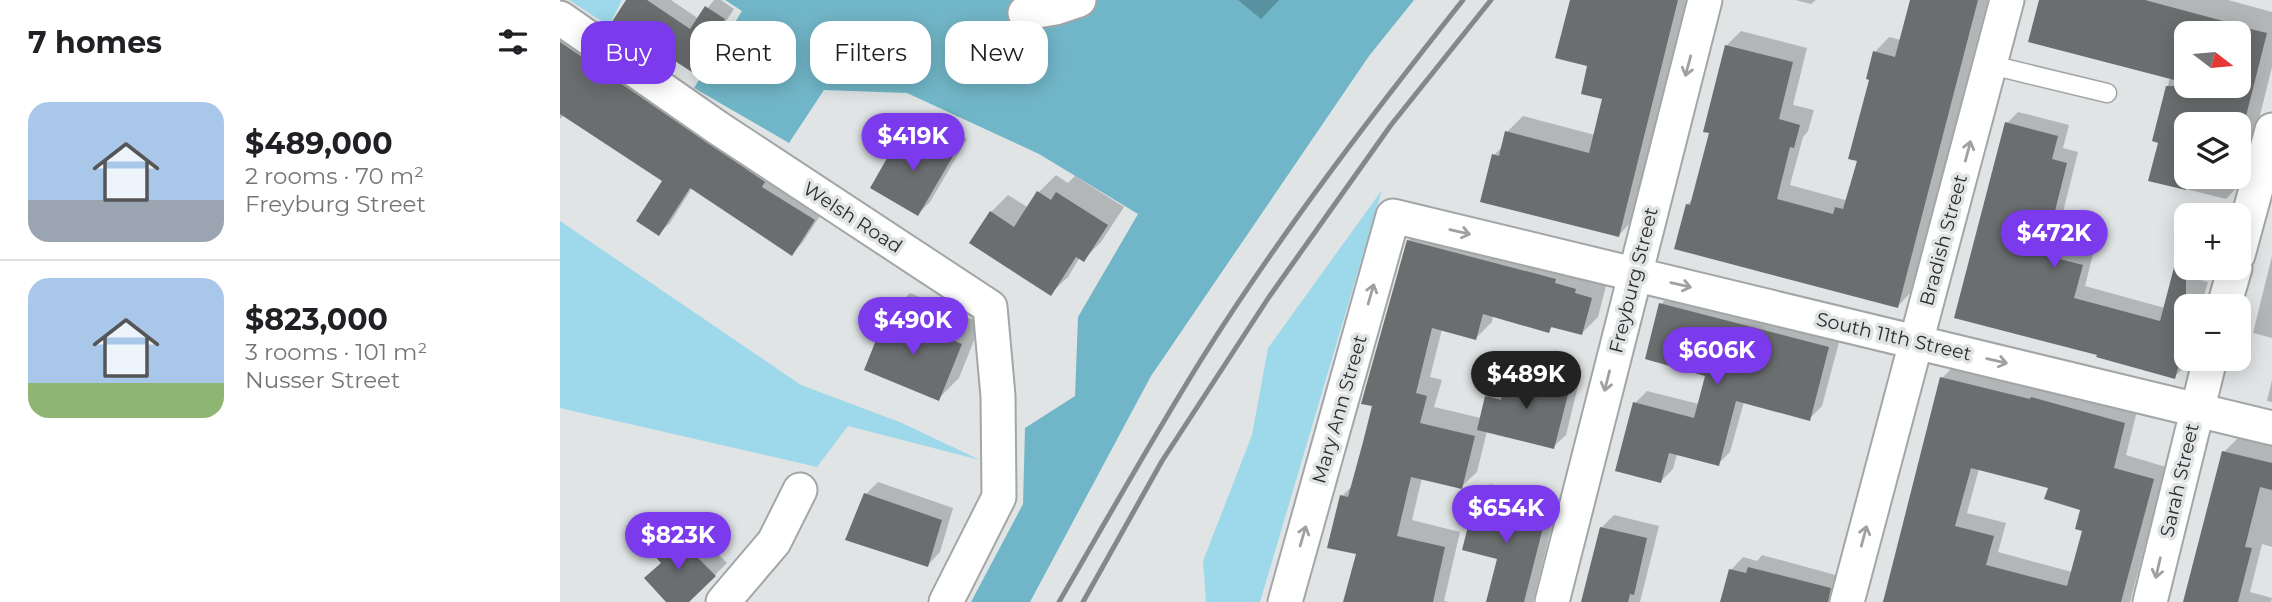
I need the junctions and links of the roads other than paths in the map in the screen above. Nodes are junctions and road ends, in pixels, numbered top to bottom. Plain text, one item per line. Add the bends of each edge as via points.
1 (1079, 0) edge
2 (1705, 0) edge
3 (2007, 0) edge
4 (1025, 13) dead end
5 (560, 18) edge
6 (1991, 65) junction
7 (2107, 93) dead end
8 (2272, 130) edge
9 (2251, 207) edge
10 (1393, 216) joint
11 (1634, 274) junction
12 (1915, 341) junction
13 (2207, 371) edge
14 (2197, 408) junction
15 (2272, 428) edge
16 (800, 490) dead end
17 (723, 602) edge
18 (946, 602) edge
19 (1285, 602) edge
20 (1552, 602) edge
21 (1847, 602) edge
22 (2150, 602) edge

1 - 4 street
2 -> 11 street, Freyburg Street
3 - 6 street, Bradish Street
5 - 18 street, Welsh Road via 990,307 998,396 999,496
6 - 7 lane
12 -> 6 street, Bradish Street
8 - 9 street
10 -> 11 street, South 11th Street
19 -> 10 street, Mary Ann Street
11 -> 12 street, South 11th Street
11 -> 20 street, Freyburg Street
12 -> 14 street, South 11th Street
21 -> 12 street, Bradish Street
13 - 14 street, Sarah Street
14 - 15 street, South 11th Street
14 -> 22 street, Sarah Street
16 - 17 street via 774,542

